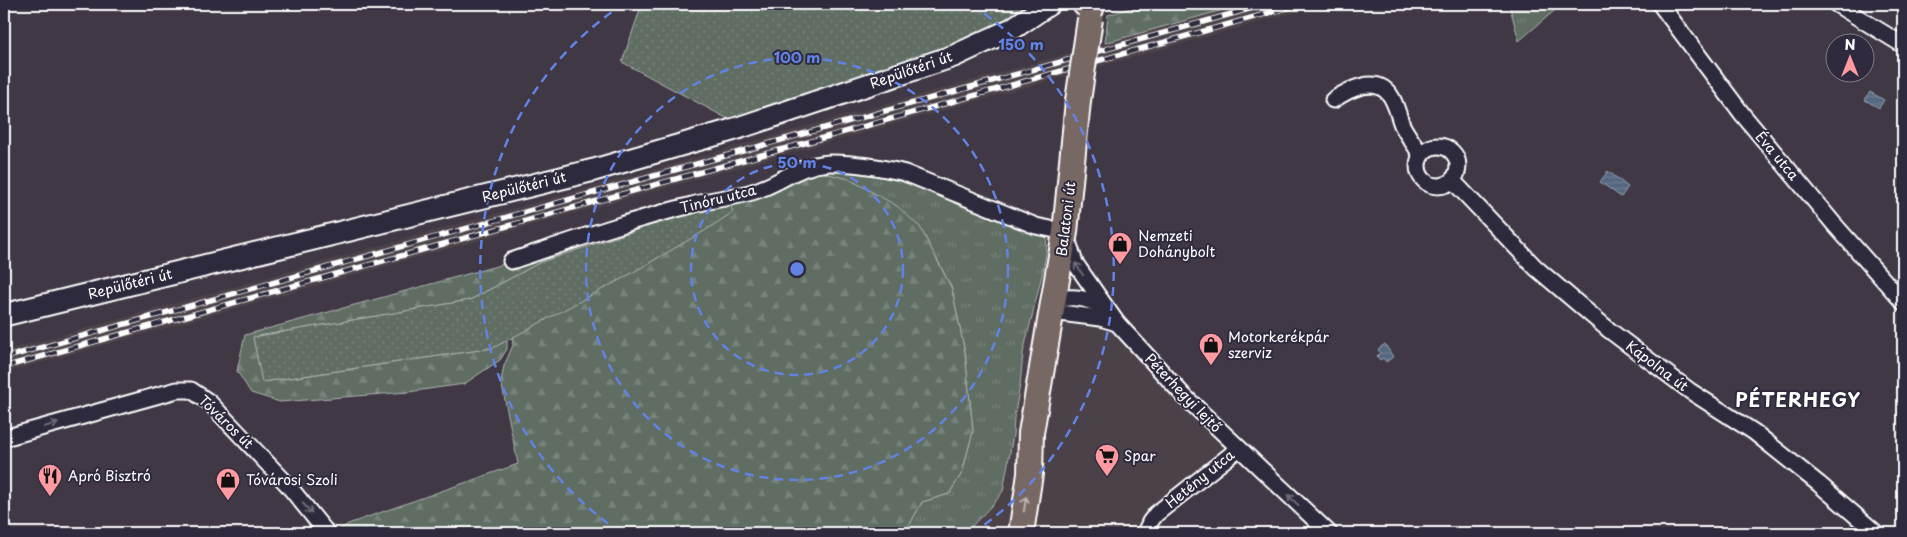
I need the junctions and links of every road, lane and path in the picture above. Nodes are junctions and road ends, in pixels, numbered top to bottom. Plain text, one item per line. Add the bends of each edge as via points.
1 (1050, 4) edge
2 (1660, 4) edge
3 (1836, 4) edge
4 (1090, 9) edge
5 (1034, 10) edge
6 (1903, 45) edge
7 (1333, 100) dead end
8 (1421, 155) junction
9 (1453, 181) junction
10 (1065, 232) junction
11 (511, 261) dead end
12 (1903, 302) edge
13 (1053, 306) junction
14 (1105, 308) junction
15 (4, 315) edge
16 (1117, 323) junction
17 (1031, 433) junction
18 (4, 438) edge
19 (1238, 449) junction
20 (326, 532) edge
21 (1005, 533) edge
22 (1021, 533) edge
23 (1145, 533) edge
24 (1329, 533) edge
25 (1876, 533) edge

1 - 5 street, Repülőtéri út
2 - 12 street, Éva utca via 1743,115
3 - 6 street
4 - 10 main road, Balatoni út, bridge
5 - 15 street, Repülőtéri út via 999,36 954,56 778,116 670,148 594,170
7 - 8 street via 1359,87 1382,88 1391,96 1403,126
8 - 9 street via 1418,164 1423,180 1437,187
8 - 9 street via 1436,146 1451,150 1459,164
9 - 25 street, Kápolna út via 1536,268 1609,330 1690,391 1768,443
10 - 11 street, Tinóru utca via 1036,226 905,173 831,163 791,172 755,191 619,225
10 - 13 main road, Balatoni út
14 -> 10 street, Péterhegyi lejtő via 1075,263
13 - 14 street via 1067,296
13 - 16 street
13 - 17 main road, Balatoni út
14 - 16 street, Péterhegyi lejtő
16 - 19 street, Péterhegyi lejtő
17 - 21 main road, Balatoni út via 1016,461
22 -> 17 main road, Balatoni út via 1030,474
18 -> 20 street, Tóváros út via 177,390 191,390 208,402 246,440
19 - 23 street, Hetény utca via 1156,514
24 -> 19 street, Péterhegyi lejtő

